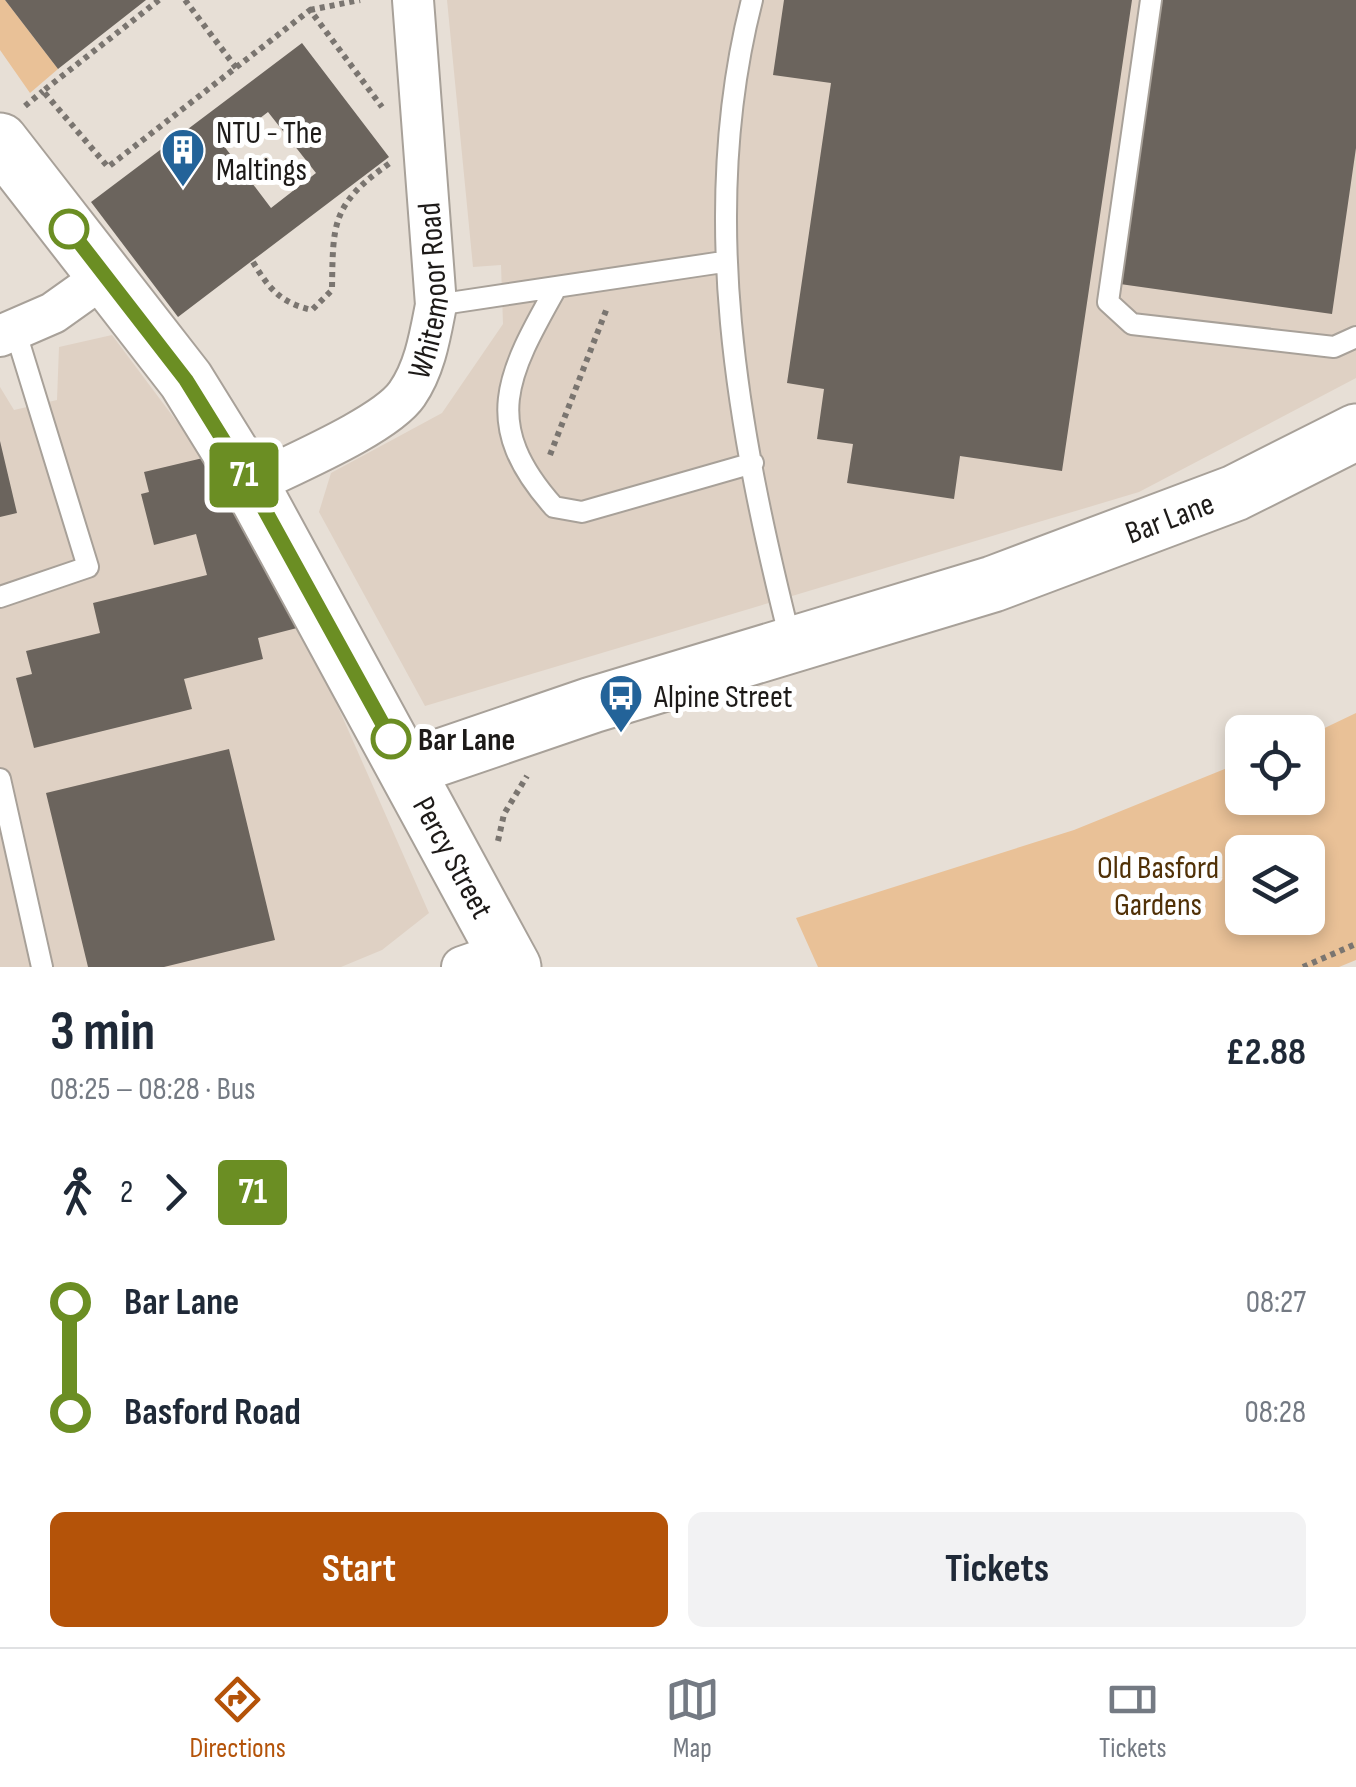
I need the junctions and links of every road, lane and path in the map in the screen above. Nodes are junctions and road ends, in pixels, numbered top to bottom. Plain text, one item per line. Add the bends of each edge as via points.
1 (159, 0) edge
2 (185, 0) edge
3 (360, 0) edge
4 (413, 0) edge
5 (752, 0) edge
6 (1151, 0) edge
7 (310, 10) junction
8 (238, 69) junction
9 (388, 115) dead end
10 (0, 141) edge
11 (399, 156) dead end
12 (252, 262) dead end
13 (724, 262) junction
14 (105, 276) junction
15 (618, 279) junction
16 (556, 288) junction
17 (436, 305) junction
18 (8, 334) edge
19 (1356, 336) edge
20 (1356, 432) edge
21 (753, 463) junction
22 (251, 485) junction
23 (537, 488) junction
24 (0, 597) edge
25 (790, 644) junction
26 (408, 768) junction
27 (534, 769) dead end
28 (0, 779) edge
29 (460, 868) junction
30 (1356, 944) edge
31 (493, 962) edge
32 (42, 967) edge
33 (1303, 967) edge

1 - 8 path via 43,91 108,168
2 - 8 path
3 - 7 path
4 - 17 street, Whitemoor Road
5 - 13 lane via 724,151
6 - 19 lane via 1108,302 1132,324 1334,347
7 - 8 path
7 - 9 path
10 - 14 street
11 - 12 path via 366,180 337,214 332,290 312,310 287,304
13 - 15 lane
13 - 21 lane
14 - 18 street via 53,313
14 - 22 street via 186,380
15 - 16 lane
15 - 23 path
16 - 17 lane
16 - 23 lane via 519,352 508,397 510,443
17 - 22 street, Whitemoor Road via 427,352 405,397 386,414
18 - 24 lane via 88,567
20 - 25 street, Bar Lane via 1235,493 1012,577
21 - 23 lane via 582,512 554,508
21 - 25 lane via 756,506
22 - 26 street, Percy Street
25 - 26 street, Bar Lane
26 - 29 street, Percy Street
27 - 29 path via 516,788 492,853
28 - 32 lane
29 - 31 street, Percy Street
30 - 33 path

